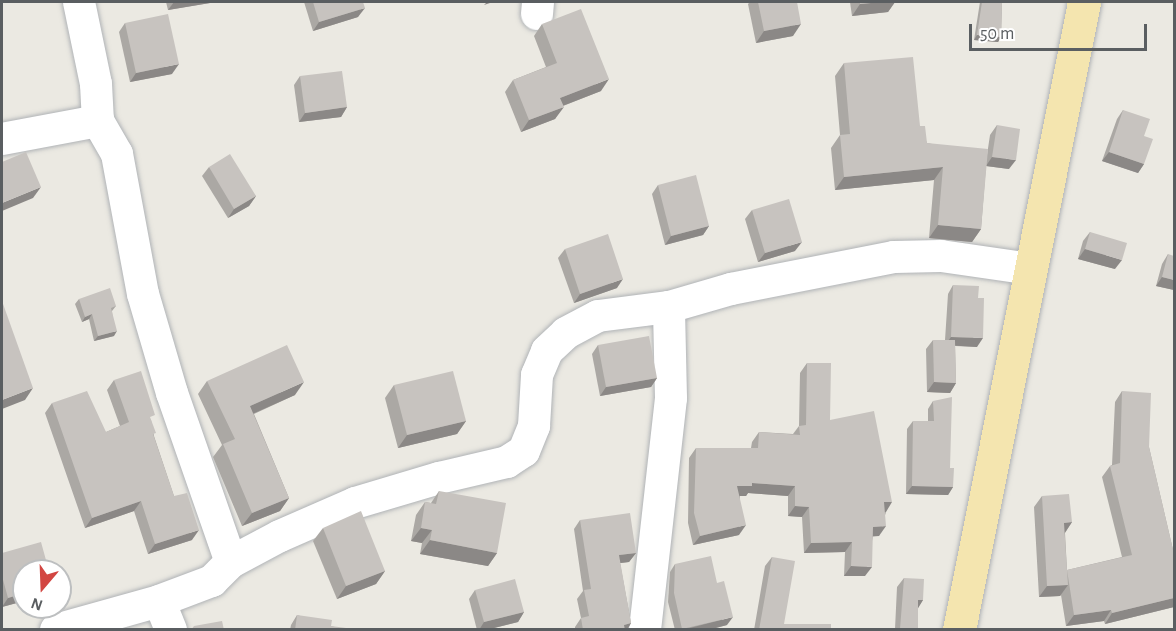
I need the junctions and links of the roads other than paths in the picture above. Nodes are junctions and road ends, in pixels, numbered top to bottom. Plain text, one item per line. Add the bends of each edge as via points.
1 (79, 2) edge
2 (1083, 2) edge
3 (98, 121) junction
4 (2, 139) edge
5 (1031, 269) junction
6 (669, 307) junction
7 (231, 562) junction
8 (159, 601) junction
9 (56, 630) edge
10 (171, 630) edge
11 (645, 630) edge
12 (959, 630) edge

1 - 3 street via 96,84
2 - 5 main road
3 - 4 street
3 - 7 street via 117,154 143,294 172,393
5 - 6 street via 941,256 894,257 730,289
5 - 12 main road
6 - 7 street via 598,316 566,333 547,351 537,375 534,426 524,451 507,462 355,502
6 - 11 street via 671,398
7 - 8 street via 212,581
8 - 9 street
8 - 10 street

